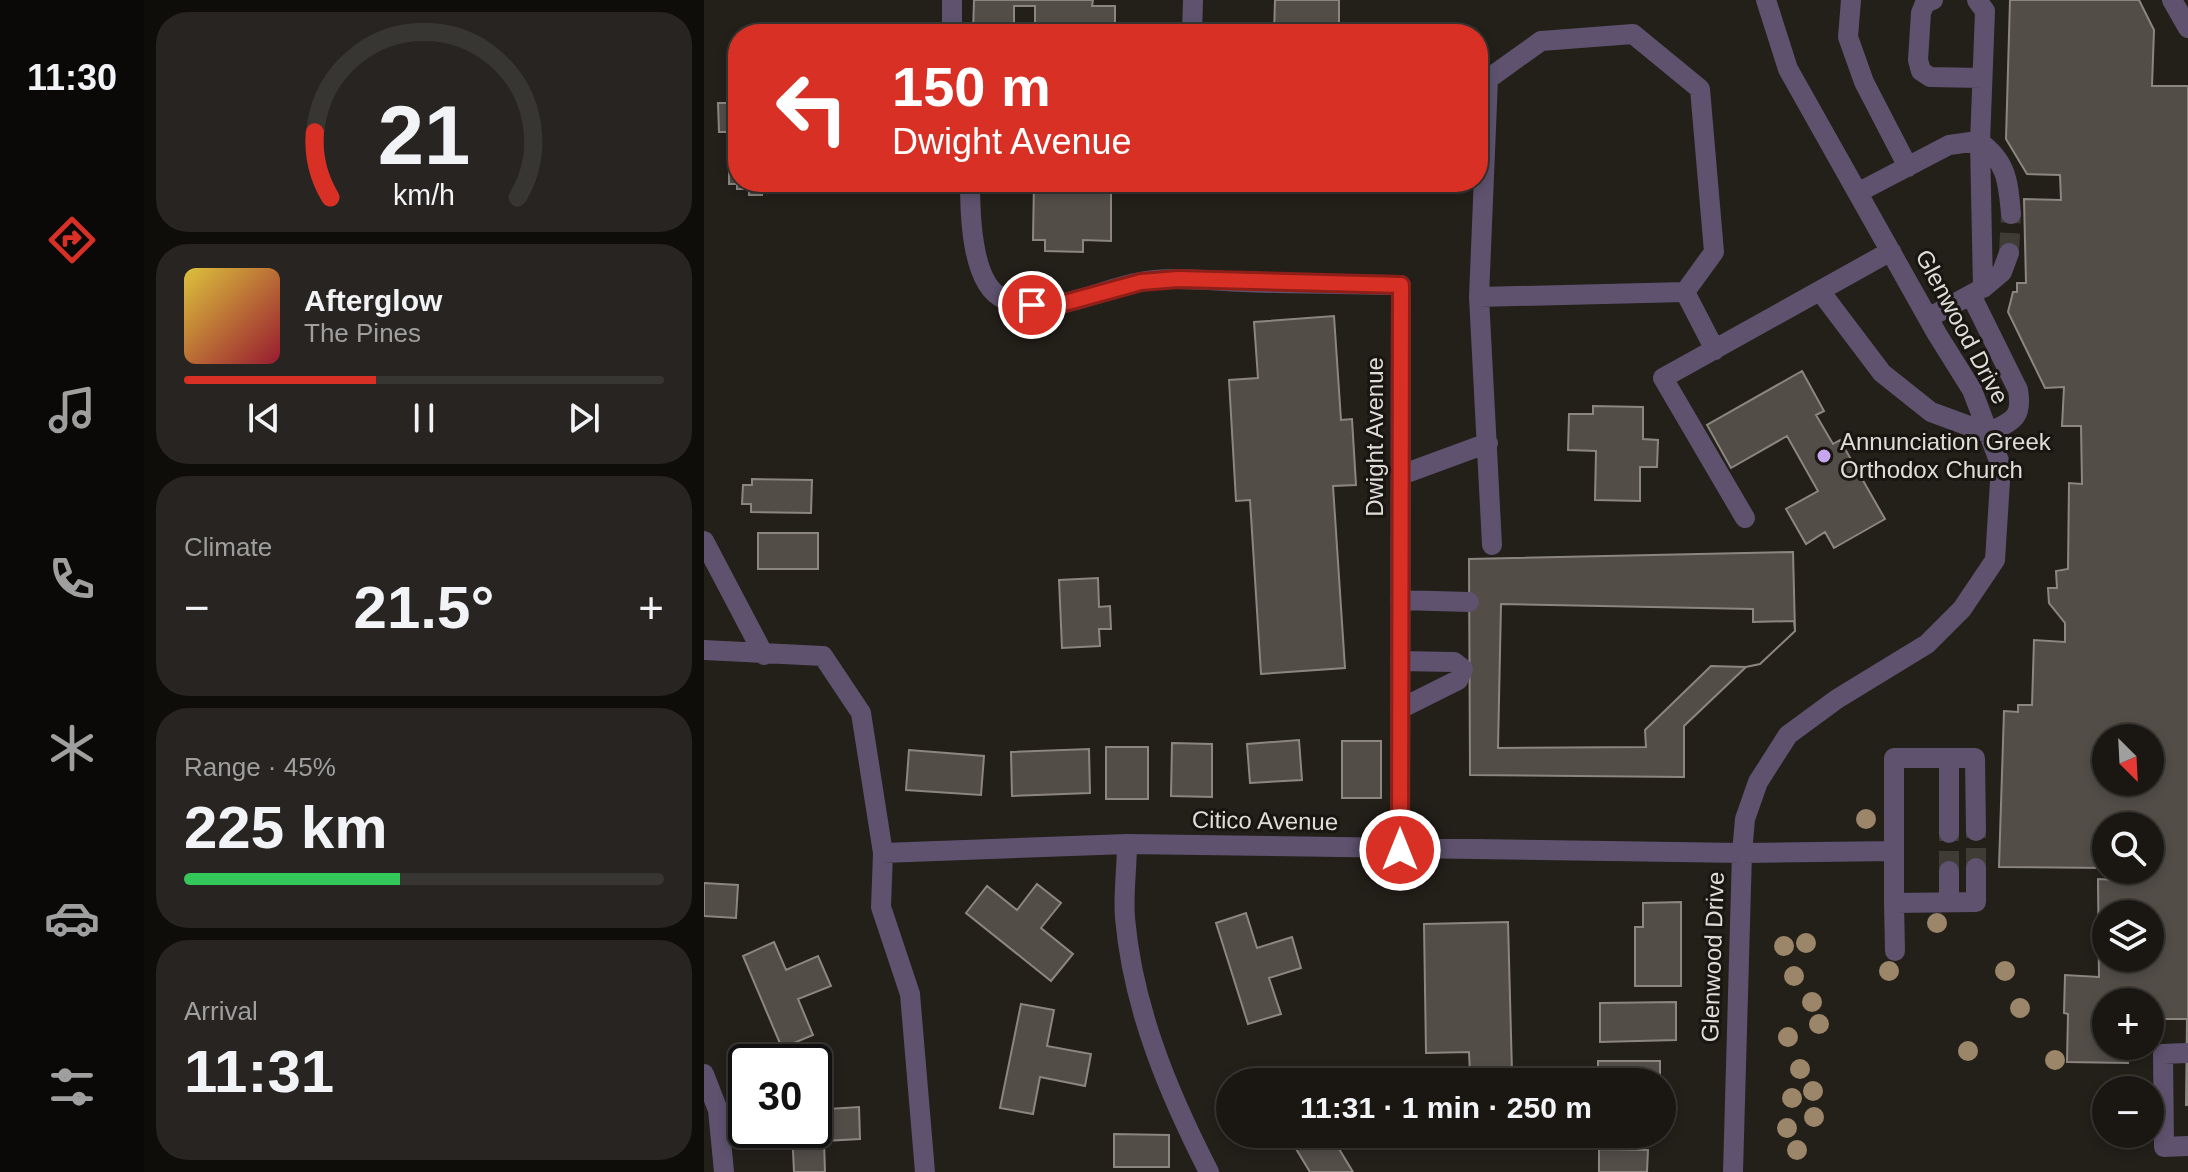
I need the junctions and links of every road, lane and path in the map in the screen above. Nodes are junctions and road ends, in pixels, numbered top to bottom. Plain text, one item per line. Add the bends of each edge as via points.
1 (952, 0) edge
2 (1193, 0) edge
3 (1766, 0) edge
4 (1851, 0) edge
5 (1933, 0) edge
6 (1977, 0) edge
7 (2172, 0) edge
8 (952, 24) edge
9 (1192, 24) edge
10 (2188, 28) edge
11 (1982, 78) junction
12 (1488, 79) edge
13 (1980, 143) junction
14 (1908, 167) junction
15 (970, 192) edge
16 (1483, 192) edge
17 (1859, 192) junction
18 (2011, 214) tunnel mouth
19 (1891, 251) junction
20 (2009, 253) tunnel mouth
21 (1820, 291) junction
22 (1977, 291) junction
23 (1685, 292) junction
24 (1479, 297) junction
25 (1928, 318) junction
26 (1715, 350) junction
27 (1988, 433) junction
28 (1488, 443) junction
29 (1401, 475) junction
30 (1745, 518) dead end
31 (704, 541) edge
32 (1492, 545) dead end
33 (1400, 600) junction
34 (1469, 602) dead end
35 (704, 650) edge
36 (764, 655) junction
37 (1400, 661) junction
38 (1400, 709) junction
39 (1949, 758) junction
40 (1976, 831) tunnel mouth
41 (1949, 833) tunnel mouth
42 (1127, 844) junction
43 (1400, 850) junction
44 (1894, 851) junction
45 (883, 853) junction
46 (1742, 853) junction
47 (1976, 868) tunnel mouth
48 (1949, 871) tunnel mouth
49 (1949, 902) junction
50 (1894, 903) junction
51 (1895, 951) dead end
52 (2187, 1053) edge
53 (704, 1074) edge
54 (2188, 1146) edge
55 (724, 1172) edge
56 (925, 1172) edge
57 (1209, 1172) edge
58 (1733, 1172) edge

1 - 8 street
2 - 9 street
3 - 17 street, Glenwood Drive via 1788,69
4 - 14 street via 1848,37 1864,82
5 - 11 street via 1921,13 1921,71 1930,77
6 - 11 street via 1985,11
7 - 10 street
11 - 13 street
12 - 23 street via 1541,41 1633,34 1700,89 1714,252
13 - 14 street via 1949,145
13 - 18 street via 1995,153 2009,183
13 - 22 street
14 - 17 street
15 - 29 street, Dwight Avenue via 976,252 987,285 1003,299 1061,304 1141,282 1178,279 1401,285
16 - 24 street
17 - 19 street, Glenwood Drive
19 - 21 street
19 - 25 street, Glenwood Drive
20 - 22 street via 2002,272
21 - 26 street
21 - 27 street via 1882,373 1931,412
22 - 25 street
22 - 27 street via 2021,407 2014,420
23 - 24 street
23 - 26 street
24 - 28 street
25 - 27 street, Glenwood Drive via 1972,390
26 - 30 street via 1663,378
27 - 46 street, Glenwood Drive via 2001,466 1995,560 1962,609 1927,644 1788,735 1758,782 1745,819
28 - 29 street
28 - 32 street
29 - 33 street, Dwight Avenue
31 - 36 street
33 - 34 street
33 - 37 street, Dwight Avenue
35 - 36 street
36 - 45 street via 823,656 861,713
37 - 38 street, Dwight Avenue
37 - 38 street via 1454,662 1467,668 1458,680
38 - 43 street, Dwight Avenue
39 - 40 street via 1975,758
39 - 41 street
39 - 44 street via 1894,758
42 - 43 street, Citico Avenue
42 - 45 street, Citico Avenue
42 - 57 street via 1125,916 1138,1000 1176,1108
43 - 46 street, Citico Avenue
44 - 46 street, Citico Avenue
44 - 50 street
45 - 56 street via 881,907 910,994
46 - 58 street, Glenwood Drive
47 - 49 street via 1976,902
48 - 49 street
49 - 50 street
50 - 51 street
52 - 54 street via 2163,1054 2164,1147
53 - 55 street via 718,1110

